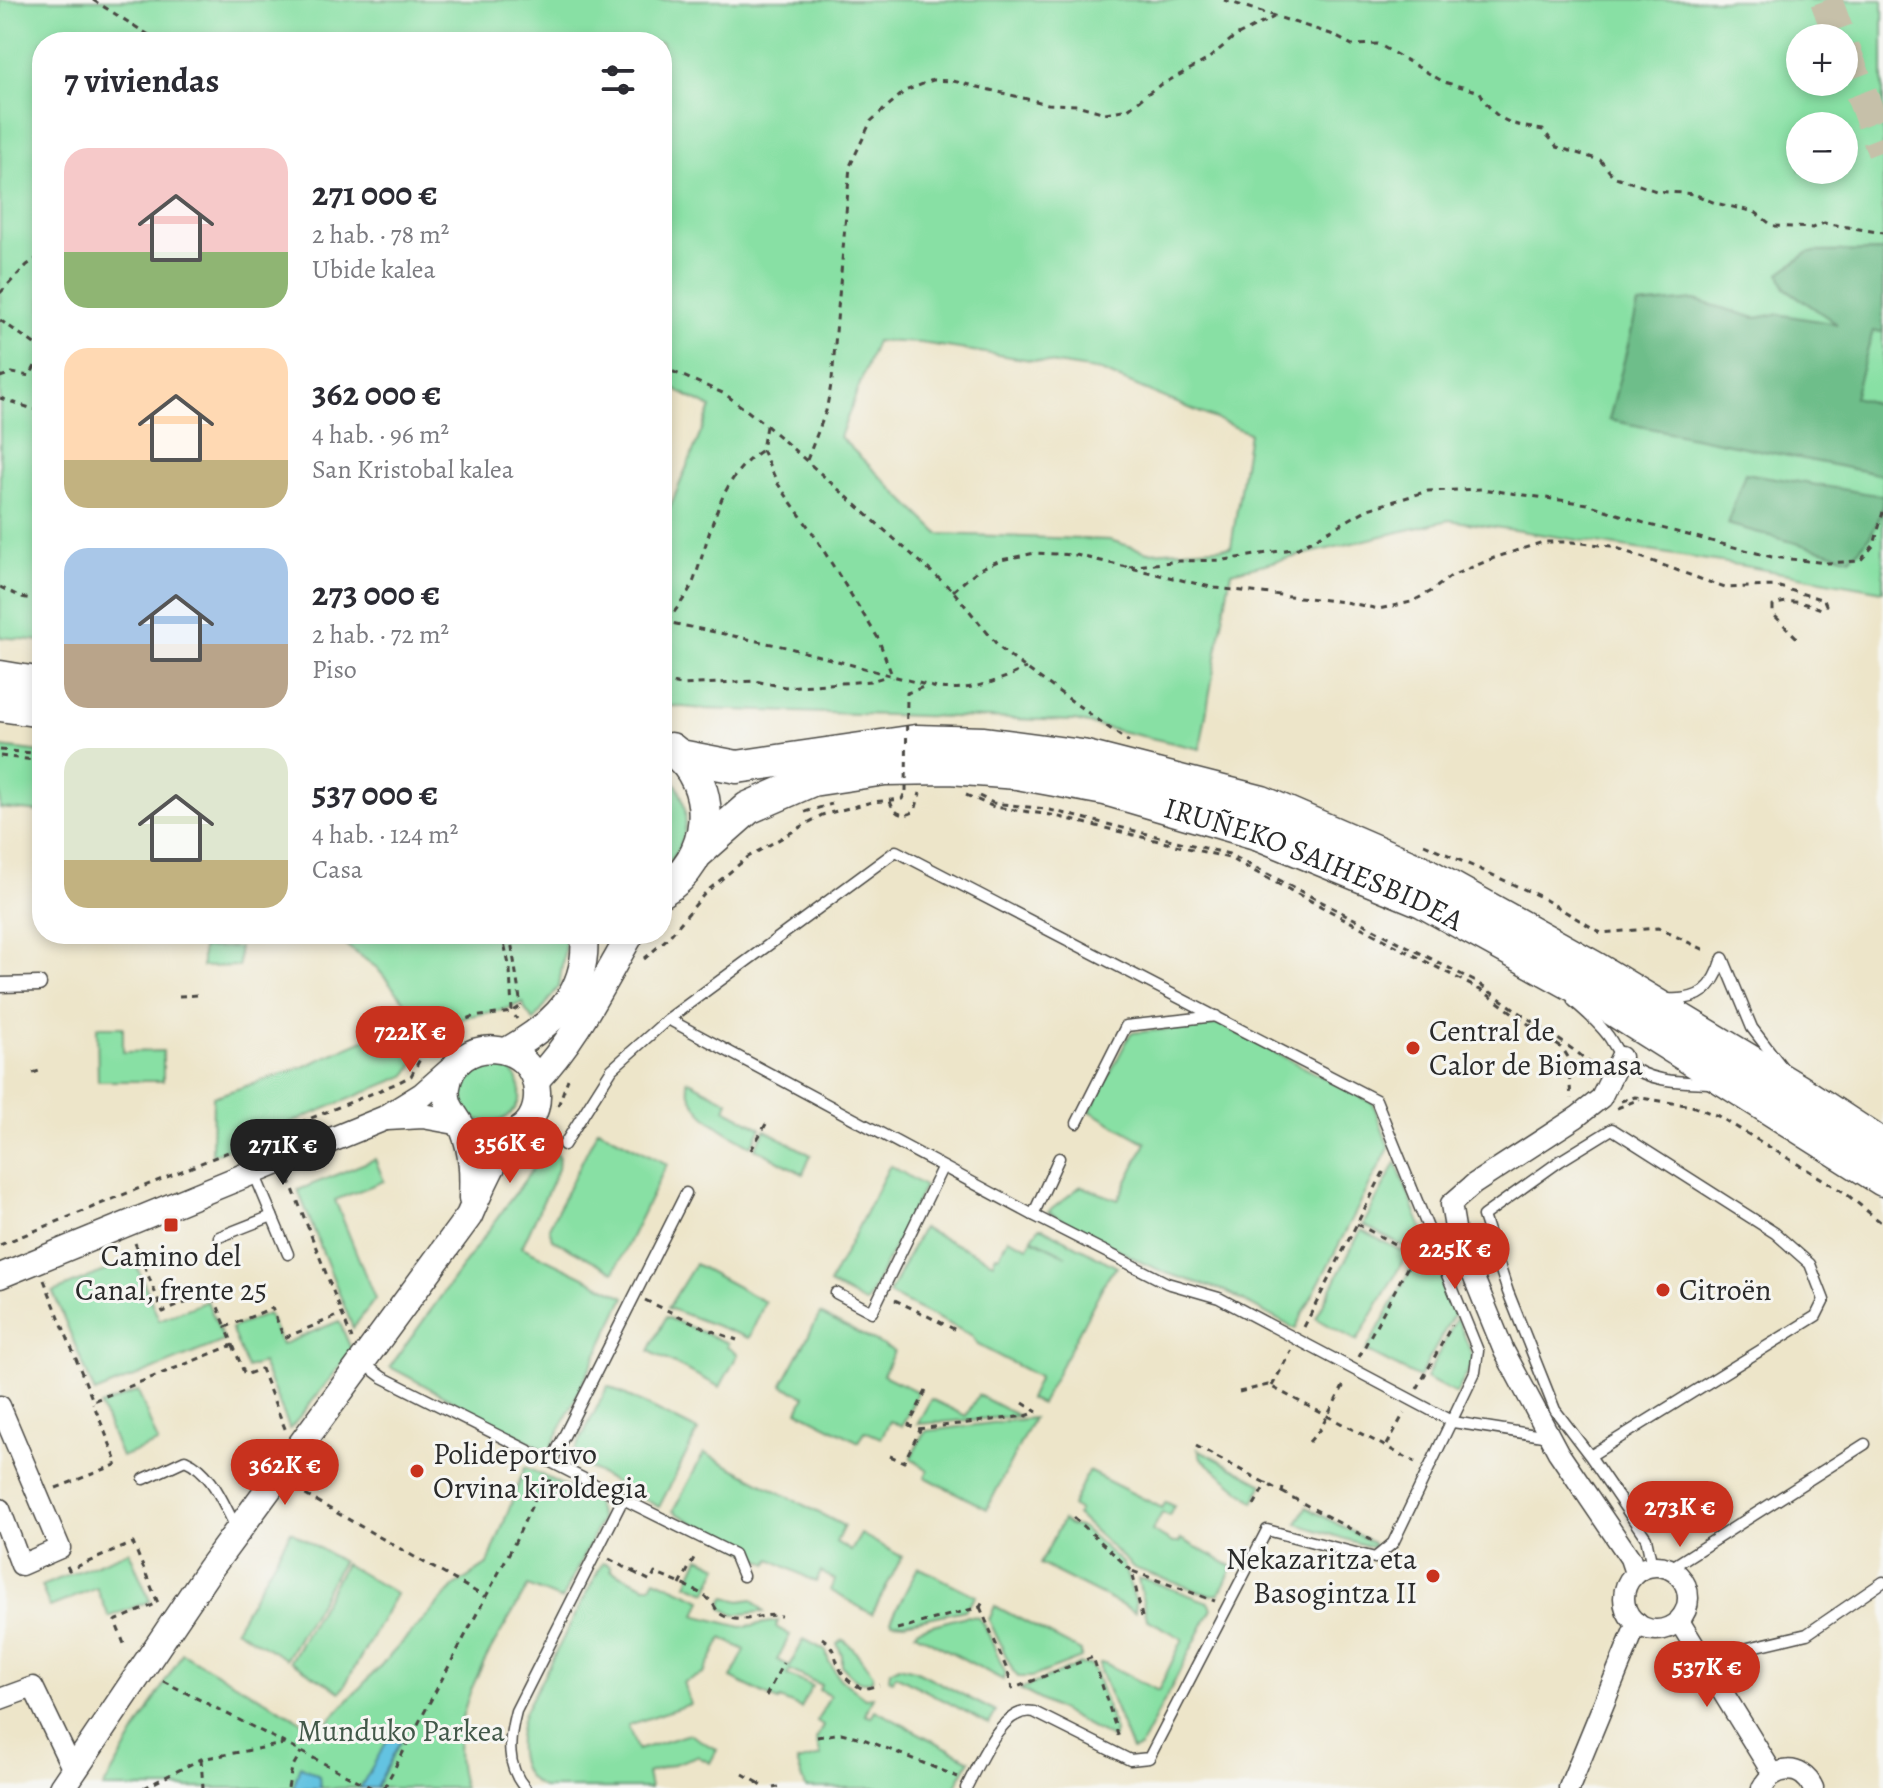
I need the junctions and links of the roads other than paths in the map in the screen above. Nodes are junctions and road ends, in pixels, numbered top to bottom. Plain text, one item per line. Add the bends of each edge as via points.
1 (0, 677) edge
2 (32, 682) edge
3 (0, 705) edge
4 (32, 710) edge
5 (672, 750) edge
6 (672, 751) edge
7 (698, 852) junction
8 (672, 887) edge
9 (583, 944) edge
10 (626, 944) edge
11 (1531, 961) junction
12 (39, 984) dead end
13 (0, 985) edge
14 (1643, 997) junction
15 (1218, 1016) junction
16 (668, 1019) junction
17 (508, 1050) junction
18 (1621, 1057) junction
19 (459, 1062) junction
20 (536, 1080) junction
21 (1729, 1083) junction
22 (1796, 1089) junction
23 (385, 1118) junction
24 (1077, 1123) dead end
25 (459, 1125) junction
26 (510, 1135) junction
27 (564, 1145) dead end
28 (1883, 1146) edge
29 (1059, 1158) dead end
30 (942, 1168) junction
31 (254, 1173) junction
32 (1883, 1180) edge
33 (686, 1193) dead end
34 (472, 1208) junction
35 (1033, 1215) junction
36 (272, 1216) junction
37 (219, 1237) dead end
38 (288, 1254) dead end
39 (0, 1276) edge
40 (836, 1293) dead end
41 (361, 1361) junction
42 (0, 1406) edge
43 (1453, 1422) junction
44 (1550, 1438) junction
45 (1865, 1444) dead end
46 (1590, 1456) junction
47 (551, 1462) junction
48 (144, 1479) dead end
49 (623, 1499) junction
50 (0, 1509) edge
51 (237, 1531) junction
52 (1652, 1569) junction
53 (743, 1576) dead end
54 (1883, 1582) edge
55 (1679, 1621) junction
56 (1637, 1623) junction
57 (1702, 1659) junction
58 (0, 1699) edge
59 (68, 1779) edge
60 (1767, 1781) edge
61 (967, 1785) edge
62 (525, 1788) edge
63 (1569, 1788) edge
64 (1813, 1788) edge

1 - 2 highway
3 - 4 highway
5 - 14 highway, IRUÑEKO SAIHESBIDEA via 737,767 916,741 984,743 1082,756 1262,802 1421,871
6 - 7 highway via 696,776 705,801 706,827
7 - 8 highway, IRUÑEKO SAIHESBIDEA
7 - 11 highway, IRUÑEKO SAIHESBIDEA via 748,808 812,780 885,769 1017,773 1105,789 1259,834 1422,901
9 - 17 main road via 582,973 567,1001 551,1022
10 - 20 main road via 592,1005
11 - 18 lane via 1592,1016
11 - 21 highway, IRUÑEKO SAIHESBIDEA
12 - 13 street
14 - 22 highway, IRUÑEKO SAIHESBIDEA
14 - 22 lane via 1699,996 1717,978 1723,958 1752,1028
15 - 16 lane via 896,851
15 - 24 lane via 1126,1026
15 - 43 lane via 1376,1100 1478,1351
16 - 27 lane via 612,1069
16 - 30 lane
17 - 19 main road via 481,1049
17 - 20 main road
18 - 21 lane via 1648,1076
18 - 44 street via 1601,1098 1451,1204 1456,1234 1504,1351
19 - 23 street
19 - 25 main road via 446,1098
20 - 26 main road via 536,1106
21 - 32 highway, IRUÑEKO SAIHESBIDEA
22 - 28 highway, IRUÑEKO SAIHESBIDEA
23 - 25 street via 423,1116
23 - 31 street
25 - 26 main road via 486,1138
25 - 34 main road via 473,1165
26 - 34 main road
29 - 35 lane
30 - 35 lane
30 - 40 lane via 872,1312
31 - 36 lane
31 - 39 street
33 - 47 lane
34 - 41 main road
35 - 43 lane via 1167,1283 1219,1298
36 - 37 lane
36 - 38 lane
41 - 47 lane via 382,1377
41 - 51 main road
42 - 50 street via 60,1548 21,1565
43 - 44 lane
43 - 61 lane via 1393,1543 1375,1558 1267,1530 1149,1758 1130,1760 1034,1712 1022,1711 1005,1720
44 - 52 street via 1630,1558
45 - 52 lane
46 - 46 lane via 1816,1316 1824,1300 1810,1264 1775,1233 1612,1129 1483,1216 1555,1410
46 - 52 lane via 1646,1538
47 - 49 lane
48 - 51 lane via 185,1460 196,1465 207,1474
49 - 53 lane via 734,1554
49 - 62 lane via 516,1711 509,1749
51 - 59 main road
52 - 55 street via 1684,1580 1686,1611
52 - 56 street via 1628,1582 1624,1603
54 - 57 lane via 1807,1634
55 - 56 street via 1662,1630
55 - 57 street
56 - 63 street
57 - 60 street
58 - 59 street via 33,1687
60 - 64 street via 1780,1770 1797,1771

